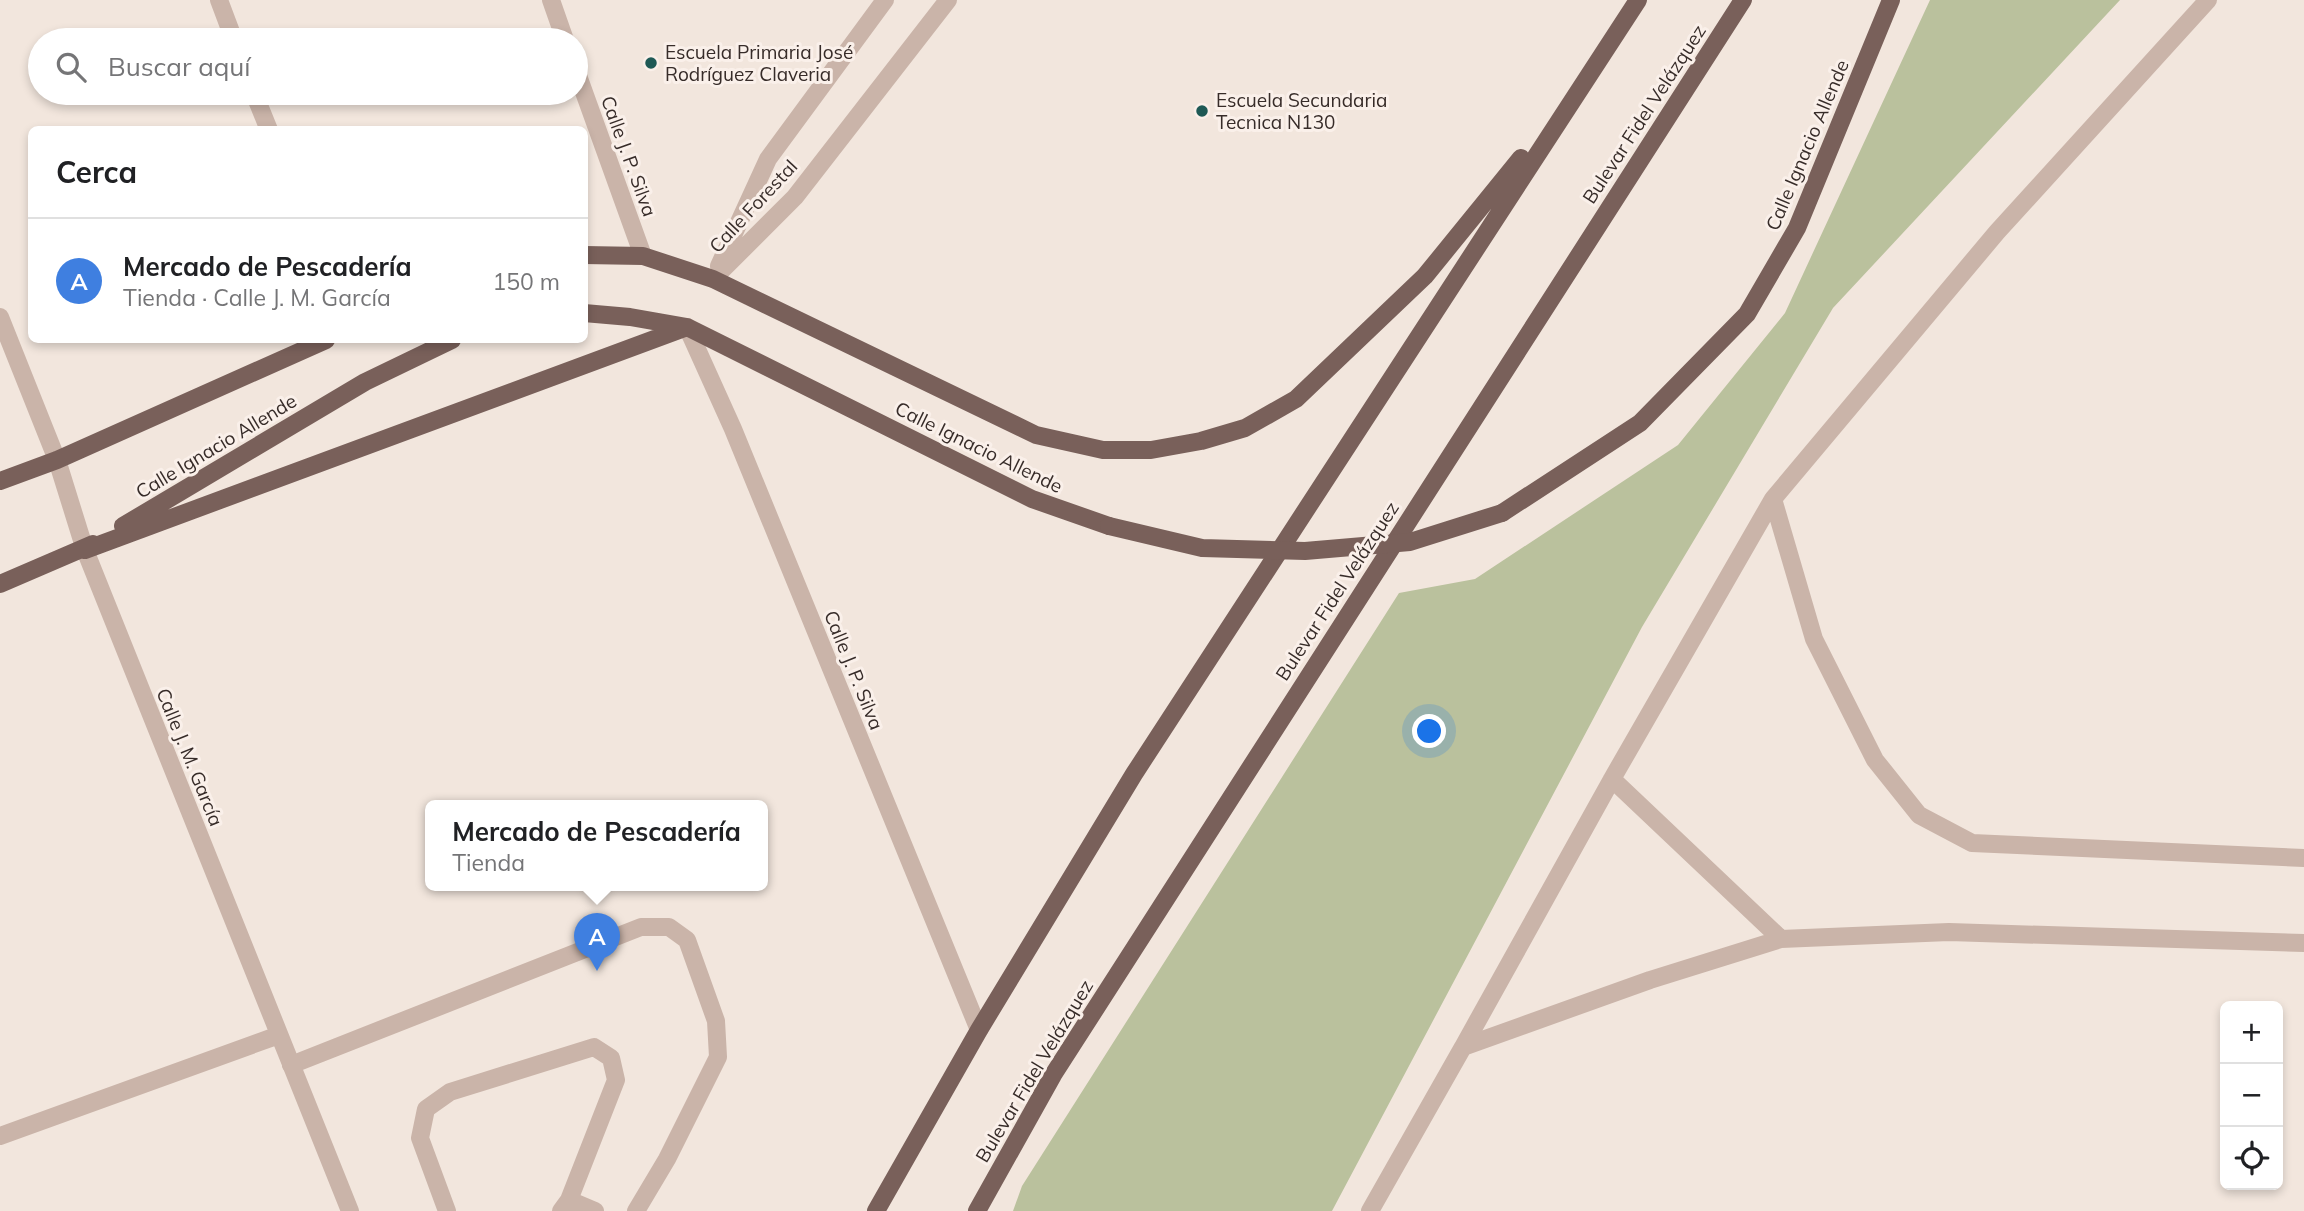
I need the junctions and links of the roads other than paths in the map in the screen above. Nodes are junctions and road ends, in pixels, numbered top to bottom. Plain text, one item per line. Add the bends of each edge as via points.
1 (219, 0) edge
2 (551, 0) edge
3 (885, 0) edge
4 (948, 0) edge
5 (1638, 0) edge
6 (1743, 0) edge
7 (1891, 0) edge
8 (2208, 0) edge
9 (230, 28) edge
10 (561, 28) edge
11 (1576, 90) junction
12 (588, 103) edge
13 (259, 105) edge
14 (267, 126) edge
15 (588, 255) edge
16 (643, 256) junction
17 (713, 279) junction
18 (588, 313) edge
19 (0, 317) edge
20 (687, 327) junction
21 (319, 343) edge
22 (446, 343) edge
23 (57, 460) junction
24 (0, 481) edge
25 (1773, 499) junction
26 (85, 550) junction
27 (0, 584) edge
28 (1612, 779) junction
29 (2304, 858) edge
30 (1781, 939) junction
31 (2304, 943) edge
32 (979, 1030) junction
33 (279, 1035) junction
34 (1463, 1047) junction
35 (291, 1065) junction
36 (0, 1136) edge
37 (565, 1205) edge
38 (350, 1211) edge
39 (447, 1211) edge
40 (595, 1211) edge
41 (636, 1211) edge
42 (876, 1211) edge
43 (977, 1211) edge
44 (1370, 1211) edge

1 - 9 street
2 - 10 street
3 - 17 street, Calle Forestal via 768,159
4 - 17 street, Calle Forestal via 795,197
5 - 11 main road
6 - 43 main road, Bulevar Fidel Velázquez via 1053,1075
7 - 20 main road, Calle Ignacio Allende, bridge via 1797,228 1747,314 1640,423 1502,513 1410,542 1305,551 1202,548 1109,526 1032,499
8 - 25 street via 1997,232
11 - 17 main road, Calle Ignacio Allende via 1424,276 1296,398 1245,428 1201,441 1151,450 1103,450 1035,435
11 - 32 main road via 1134,774
12 - 16 street, Calle J. P. Silva
13 - 14 street
15 - 16 main road, Calle Ignacio Allende
16 - 17 main road, Calle Ignacio Allende
18 - 20 main road, Calle Ignacio Allende
19 - 23 street, Calle J. M. García
20 - 26 main road
20 - 32 street, Calle J. P. Silva
21 - 23 main road
22 - 26 main road, Calle Ignacio Allende via 365,382
23 - 24 main road
23 - 26 street, Calle J. M. García
25 - 28 street
25 - 29 street via 1814,639 1875,760 1919,815 1972,843
26 - 27 main road, Calle Ignacio Allende
26 - 33 street, Calle J. M. García
28 - 30 street
28 - 34 street
30 - 31 street via 1949,932
30 - 34 street
32 - 42 main road
33 - 35 street, Calle J. M. García
33 - 36 street
34 - 44 street
35 - 38 street, Calle J. M. García
35 - 41 street via 641,927 669,927 687,940 716,1021 718,1057
37 - 39 street via 616,1080 611,1058 594,1048 450,1091 426,1109 420,1138
37 - 40 street

